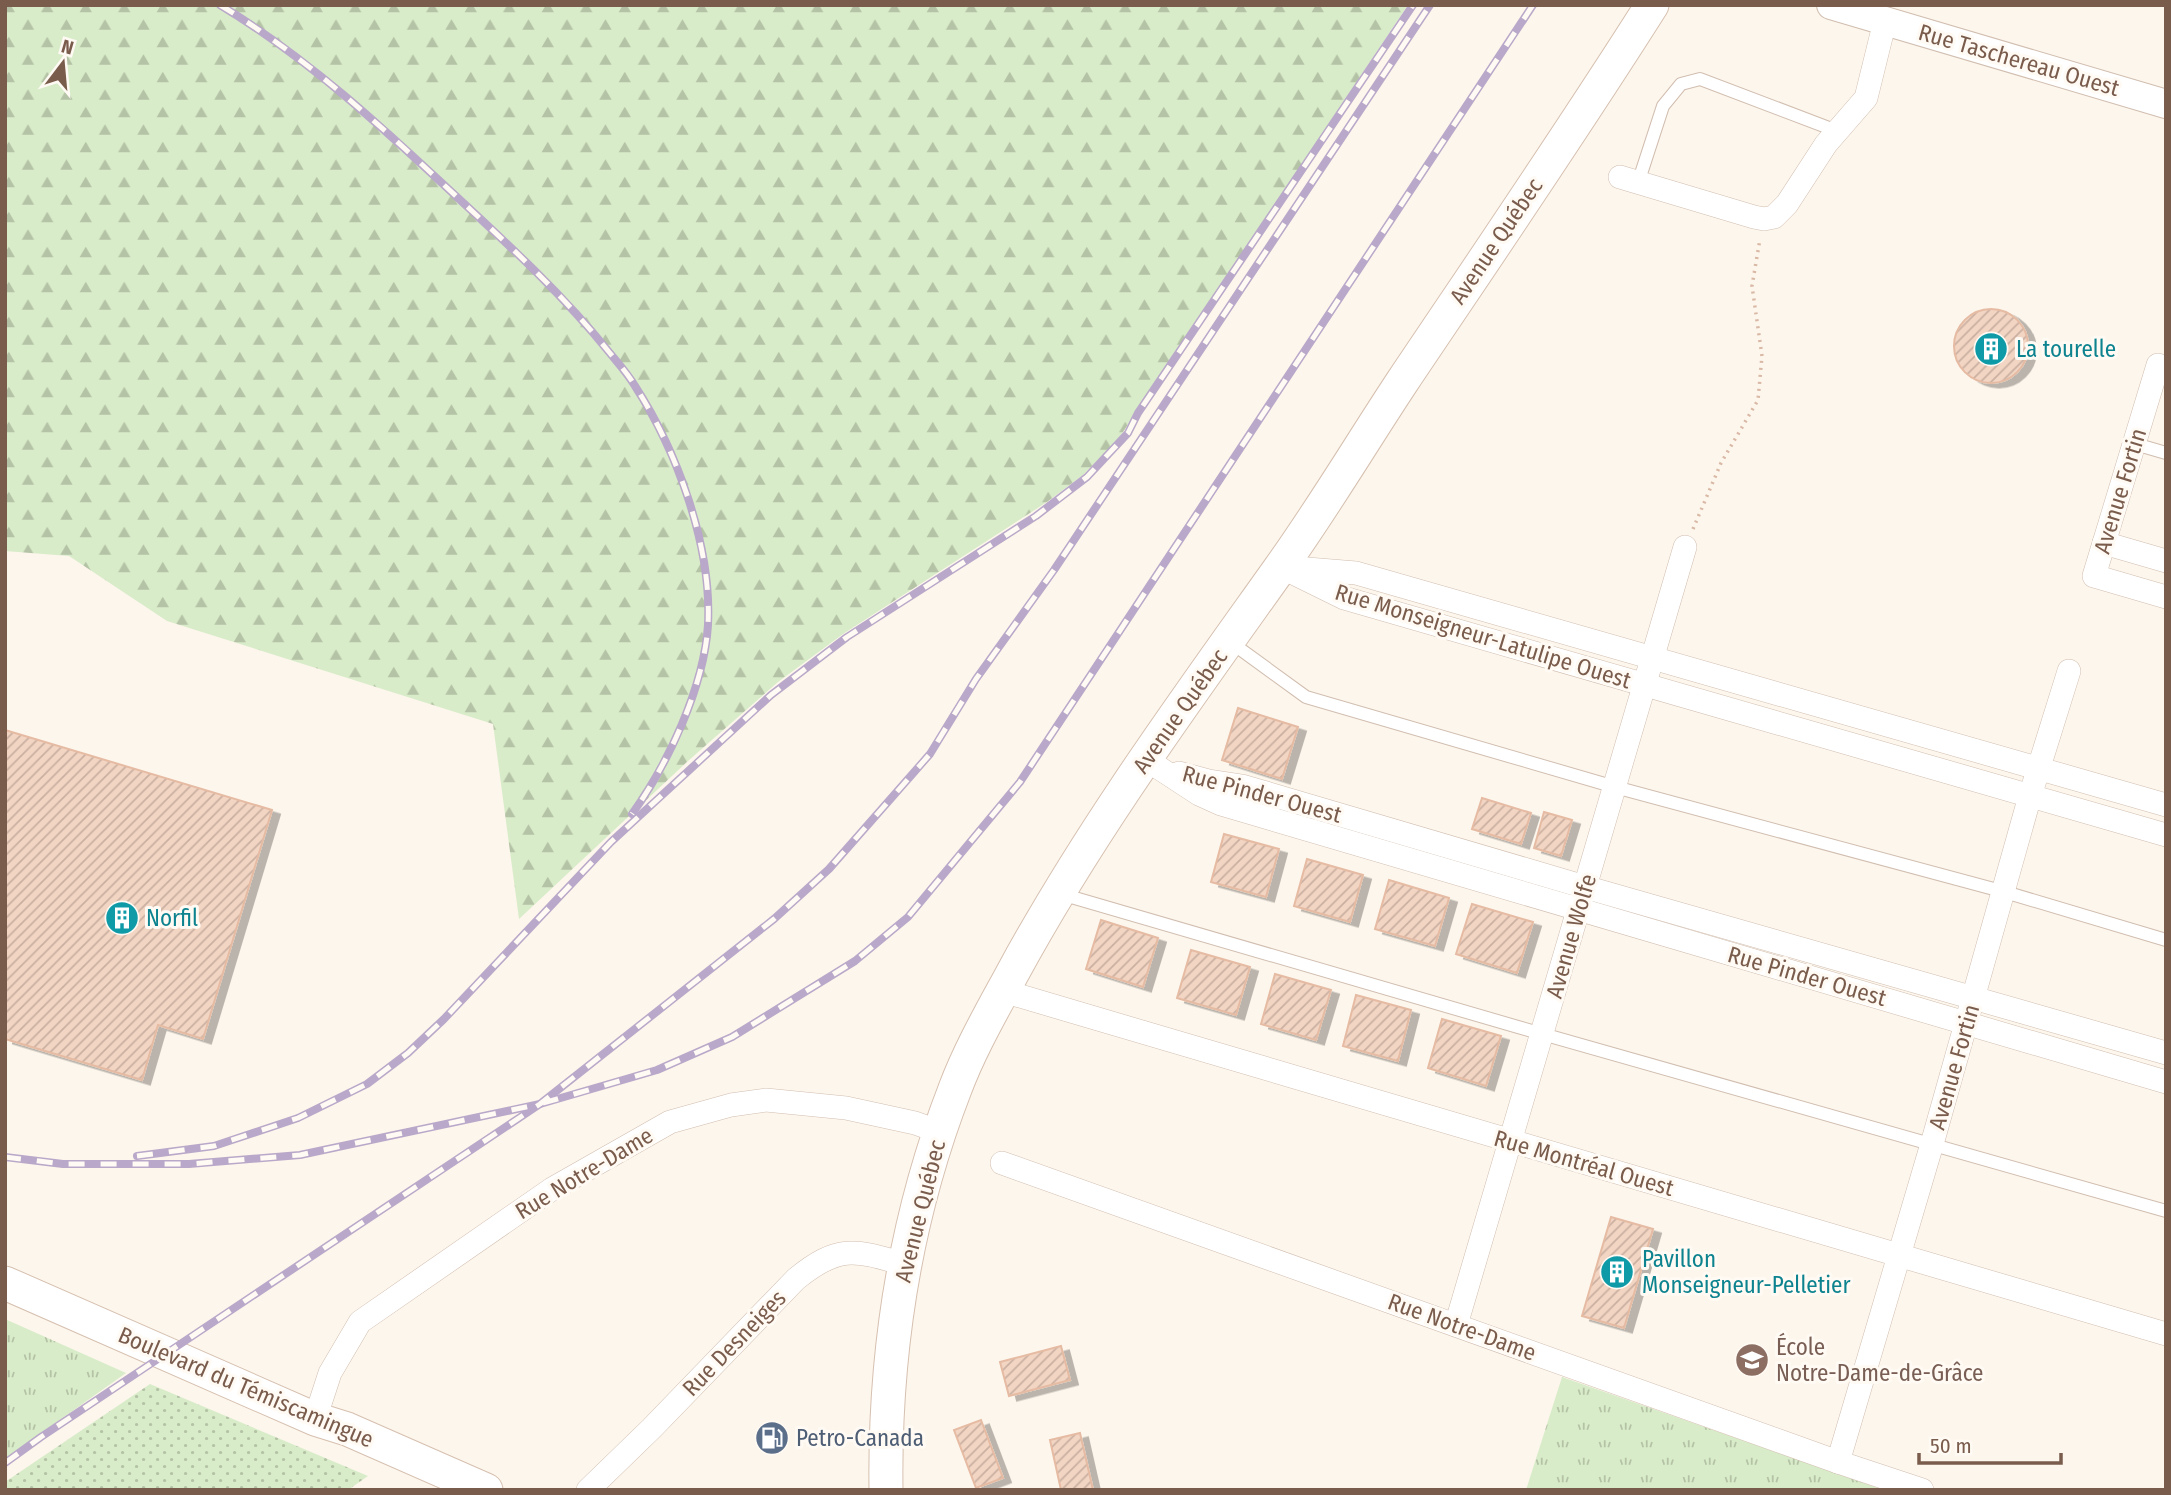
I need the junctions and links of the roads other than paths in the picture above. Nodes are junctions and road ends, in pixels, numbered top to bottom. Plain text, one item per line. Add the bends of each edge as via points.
1 (1652, 5) edge
2 (1831, 5) edge
3 (1885, 21) junction
4 (2166, 104) edge
5 (1837, 131) junction
6 (1629, 180) joint
7 (2162, 366) edge
8 (2135, 444) junction
9 (2166, 453) edge
10 (2104, 543) junction
11 (1685, 547) road end
12 (2166, 561) edge
13 (1281, 566) junction
14 (2166, 597) edge
15 (1228, 641) junction
16 (1651, 658) junction
17 (2069, 671) dead end
18 (1644, 684) junction
19 (1147, 760) junction
20 (2039, 769) junction
21 (1615, 787) junction
22 (2030, 796) junction
23 (2166, 804) edge
24 (2166, 835) edge
25 (2005, 892) junction
26 (1057, 893) junction
27 (1582, 898) junction
28 (2166, 940) edge
29 (1003, 992) junction
30 (1974, 998) junction
31 (1966, 1023) junction
32 (1542, 1034) junction
33 (2166, 1053) edge
34 (2166, 1082) edge
35 (940, 1132) junction
36 (1510, 1141) junction
37 (1932, 1144) junction
38 (1002, 1163) dead end
39 (2166, 1211) edge
40 (1899, 1256) junction
41 (904, 1264) junction
42 (5, 1283) edge
43 (1456, 1325) junction
44 (2166, 1334) edge
45 (316, 1419) junction
46 (1838, 1462) junction
47 (478, 1488) edge
48 (588, 1490) edge
49 (886, 1490) edge
50 (1922, 1490) edge

1 - 13 main road, Avenue Québec
2 - 3 street, Rue Taschereau Ouest
3 - 4 street, Rue Taschereau Ouest
3 - 5 street via 1866,98
5 - 6 street via 1774,217 1764,219
5 - 6 lane via 1700,79 1681,84 1663,106
7 - 8 street, Avenue Fortin
8 - 9 lane
8 - 10 street, Avenue Fortin
10 - 12 street
10 - 14 street, Avenue Fortin via 2094,576
11 - 16 street, Avenue Wolfe
13 - 15 main road, Avenue Québec
13 - 16 street, Rue Monseigneur-Latulipe Ouest via 1356,573
13 - 18 street, Rue Monseigneur-Latulipe Ouest via 1345,598
15 - 19 main road, Avenue Québec
15 - 21 lane via 1306,697
16 - 18 street, Avenue Wolfe
16 - 20 street, Rue Monseigneur-Latulipe Ouest
17 - 20 street, Avenue Fortin
18 - 21 street, Avenue Wolfe
18 - 22 street, Rue Monseigneur-Latulipe Ouest
19 - 26 main road, Avenue Québec
19 - 27 street, Rue Pinder Ouest via 1194,778 1242,786
20 - 22 street, Avenue Fortin
20 - 23 street, Rue Monseigneur-Latulipe Ouest
21 - 25 lane
21 - 27 street, Avenue Wolfe
22 - 24 street, Rue Monseigneur-Latulipe Ouest
22 - 25 street, Avenue Fortin
25 - 28 lane
25 - 30 street, Avenue Fortin
26 - 29 main road, Avenue Québec
26 - 32 lane
27 - 30 street, Rue Pinder Ouest
27 - 31 street, Rue Pinder Ouest
27 - 32 street, Avenue Wolfe
29 - 35 main road, Avenue Québec via 956,1086
29 - 36 street, Rue Montréal Ouest
30 - 31 street, Avenue Fortin
30 - 33 street, Rue Pinder Ouest
31 - 34 street, Rue Pinder Ouest
31 - 37 street, Avenue Fortin
32 - 36 street, Avenue Wolfe
32 - 37 lane
35 - 41 main road, Avenue Québec
35 - 45 street, Rue Notre-Dame via 846,1108 766,1100 670,1122 552,1189 360,1322 330,1373
36 - 40 street, Rue Montréal Ouest
36 - 43 street, Avenue Wolfe
37 - 39 lane
37 - 40 street, Avenue Fortin
38 - 43 street, Rue Notre-Dame
40 - 44 street, Rue Montréal Ouest
40 - 46 street, Avenue Fortin
41 - 48 street, Rue Desneiges via 859,1251 813,1265
41 - 49 main road, Avenue Québec via 886,1399
42 - 45 main road, Boulevard du Témiscamingue
43 - 46 street, Rue Notre-Dame
45 - 47 main road, Boulevard du Témiscamingue
46 - 50 street, Rue Notre-Dame

